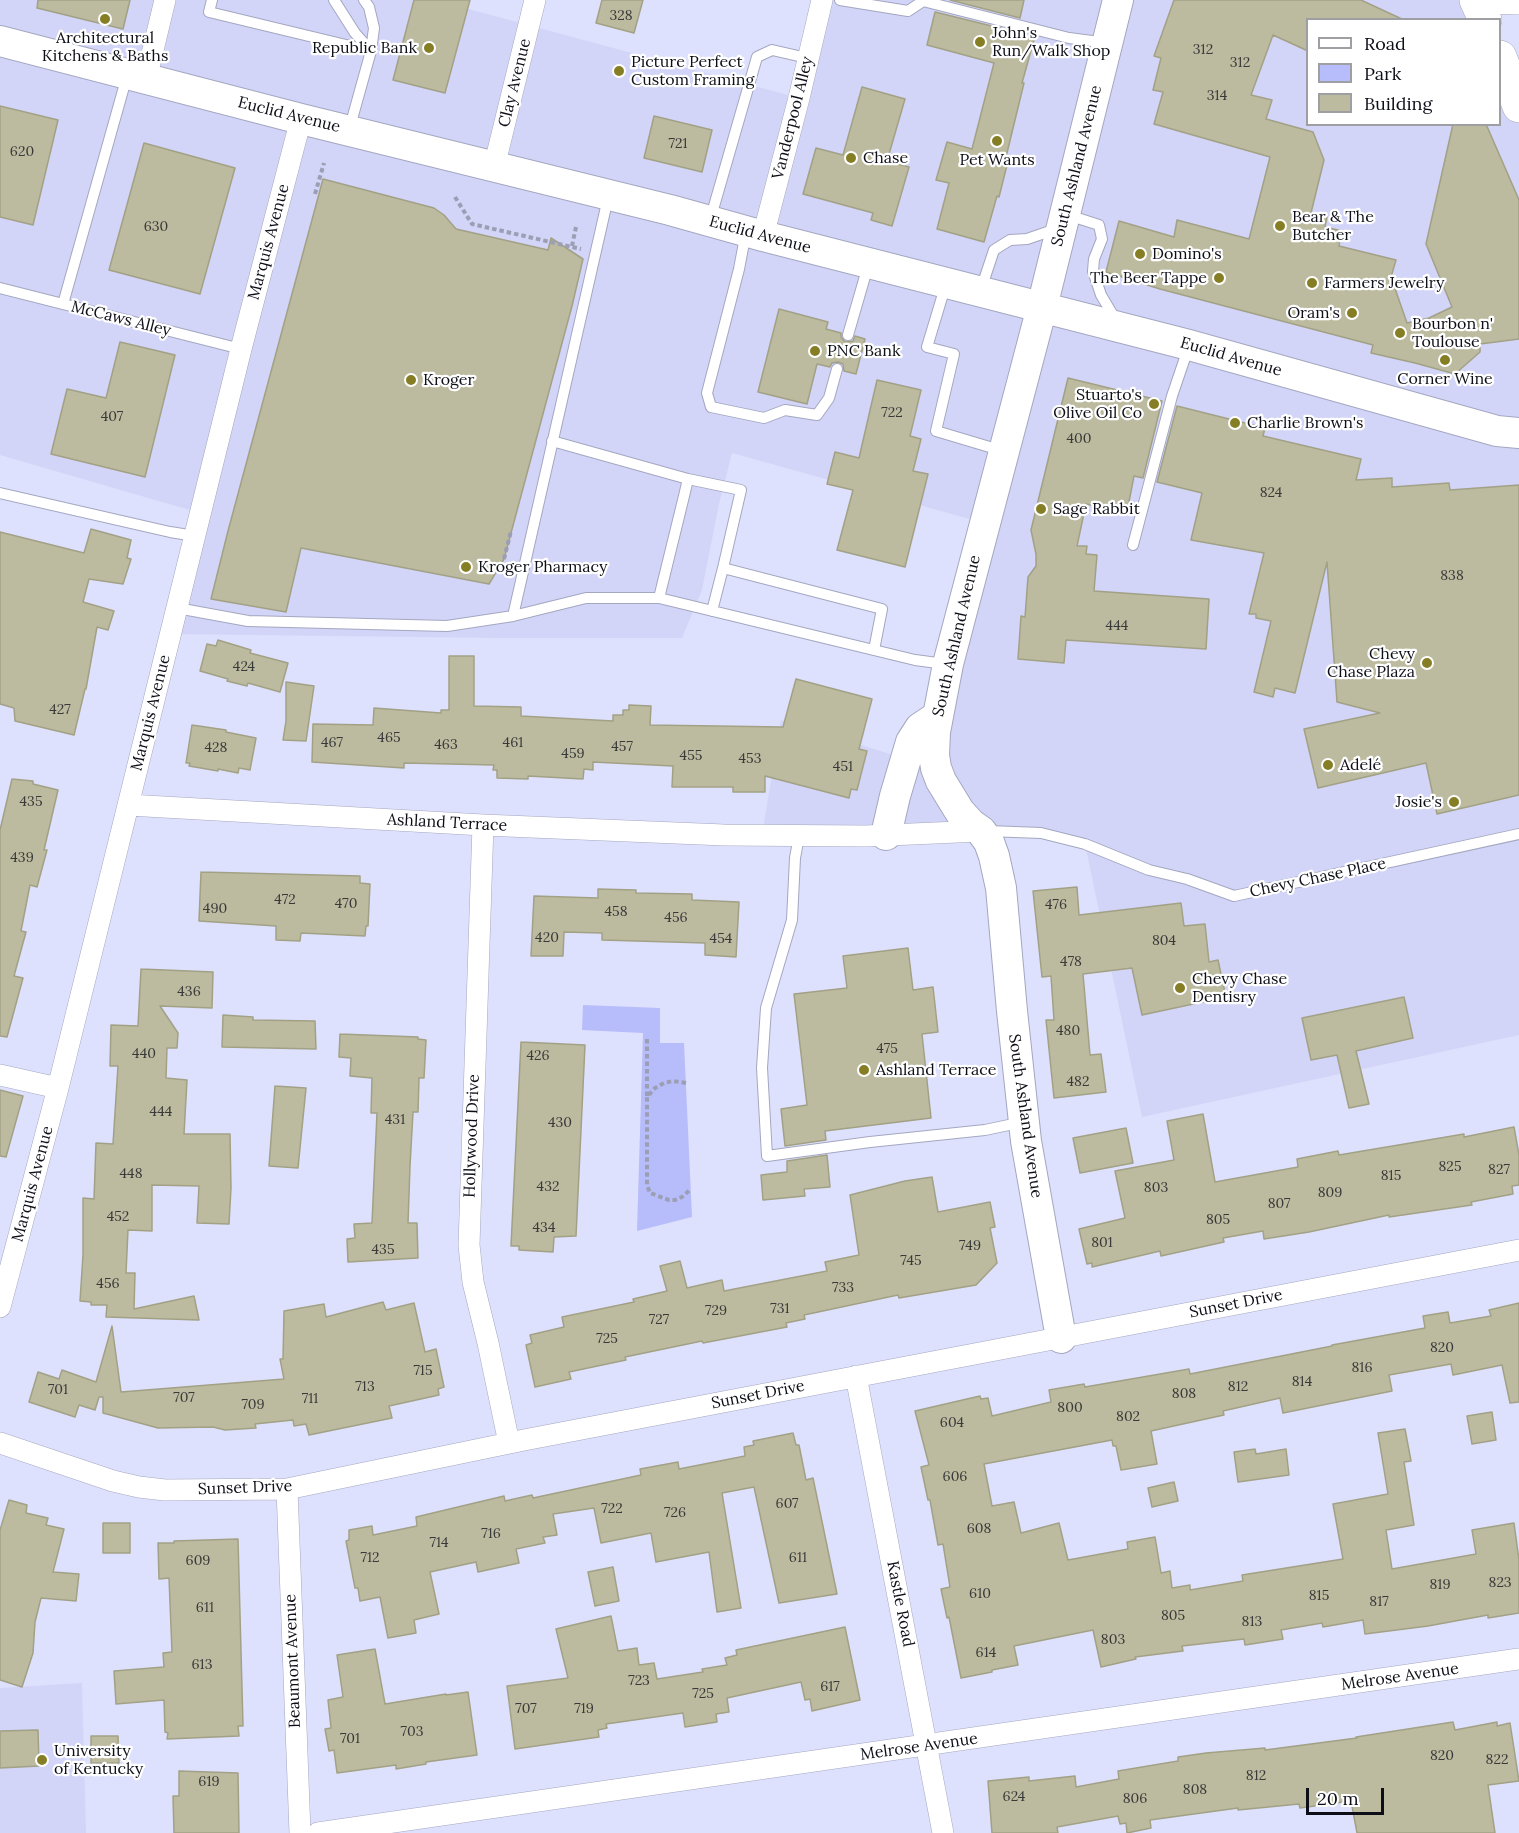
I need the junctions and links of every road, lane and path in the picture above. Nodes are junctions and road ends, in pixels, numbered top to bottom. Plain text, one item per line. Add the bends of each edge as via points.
1 (165, 0) edge
2 (212, 0) edge
3 (334, 0) edge
4 (364, 0) edge
5 (535, 0) edge
6 (822, 0) edge
7 (840, 0) edge
8 (1118, 0) edge
9 (1519, 4) edge
10 (1480, 7) edge
11 (0, 41) edge
12 (1107, 43) junction
13 (371, 51) junction
14 (807, 58) junction
15 (1501, 60) edge
16 (137, 77) junction
17 (1519, 106) edge
18 (301, 118) junction
19 (349, 130) junction
20 (324, 163) dead end
21 (494, 167) junction
22 (307, 191) dead end
23 (609, 195) junction
24 (455, 197) dead end
25 (1063, 221) junction
26 (709, 222) junction
27 (576, 227) dead end
28 (755, 234) junction
29 (572, 246) junction
30 (581, 249) dead end
31 (869, 263) junction
32 (947, 283) junction
33 (0, 288) edge
34 (981, 291) junction
35 (63, 304) junction
36 (1042, 307) junction
37 (1120, 327) junction
38 (848, 335) dead end
39 (1189, 345) junction
40 (241, 349) junction
41 (837, 369) dead end
42 (1519, 433) edge
43 (552, 441) junction
44 (1004, 451) junction
45 (688, 479) junction
46 (0, 493) edge
47 (195, 536) junction
48 (1133, 545) dead end
49 (723, 568) junction
50 (659, 598) junction
51 (177, 608) junction
52 (712, 611) junction
53 (513, 616) junction
54 (874, 650) junction
55 (948, 664) junction
56 (938, 716) junction
57 (128, 805) junction
58 (483, 825) junction
59 (981, 831) junction
60 (1519, 834) edge
61 (886, 835) junction
62 (799, 836) junction
63 (647, 1036) dead end
64 (0, 1076) edge
65 (686, 1083) dead end
66 (58, 1089) junction
67 (647, 1097) junction
68 (1023, 1122) junction
69 (691, 1189) dead end
70 (1519, 1250) edge
71 (0, 1307) edge
72 (1061, 1338) junction
73 (856, 1376) junction
74 (0, 1443) edge
75 (509, 1443) junction
76 (287, 1489) junction
77 (1519, 1659) edge
78 (926, 1745) junction
79 (300, 1833) edge
80 (318, 1833) edge
81 (943, 1833) edge

1 - 16 street
2 - 13 lane via 209,12
3 - 13 lane
4 - 13 lane via 374,28
5 - 21 street, Clay Avenue
6 - 14 street, Vanderpool Alley
7 - 12 lane via 908,11 923,2 1069,38
8 - 12 main road, South Ashland Avenue
9 - 10 street
11 - 16 main road, Euclid Avenue
12 - 25 main road, South Ashland Avenue
13 - 19 lane
14 - 26 lane via 772,50 758,57
14 - 28 street, Vanderpool Alley via 799,98
15 - 17 main road
16 - 18 main road, Euclid Avenue
16 - 35 lane
18 - 19 main road, Euclid Avenue
18 - 40 street, Marquis Avenue
19 - 21 main road, Euclid Avenue
20 - 22 path via 317,194
21 - 23 main road, Euclid Avenue
23 - 26 main road, Euclid Avenue
23 - 43 lane
24 - 29 path via 472,224
25 - 34 lane via 1027,239 1010,240 994,250
25 - 36 main road, South Ashland Avenue
25 - 37 lane via 1099,225 1102,239 1093,271 1101,295
26 - 28 main road, Euclid Avenue
27 - 29 path
28 - 31 main road, Euclid Avenue
28 - 41 lane via 740,269 707,393 711,407 764,418 785,410 817,415 829,398
29 - 30 path
31 - 32 main road, Euclid Avenue
31 - 38 lane
32 - 34 main road, Euclid Avenue
32 - 44 lane via 927,347 954,354 936,431
33 - 35 lane, McCaws Alley
34 - 36 main road, Euclid Avenue
35 - 40 lane, McCaws Alley
36 - 37 main road, Euclid Avenue
36 - 44 main road, South Ashland Avenue
37 - 39 main road, Euclid Avenue
39 - 42 main road, Euclid Avenue via 1497,431
39 - 48 lane
40 - 47 street, Marquis Avenue
43 - 45 lane
43 - 53 lane
44 - 55 main road, South Ashland Avenue
45 - 49 lane via 741,490
45 - 50 lane
46 - 47 lane
47 - 51 street, Marquis Avenue
49 - 52 lane
49 - 54 lane via 882,609
50 - 52 lane
50 - 53 lane via 586,598
51 - 53 lane via 248,621 447,626
51 - 57 street, Marquis Avenue
52 - 54 lane
54 - 55 lane
55 - 56 main road, South Ashland Avenue
56 - 59 main road, South Ashland Avenue via 934,755 940,781 960,812
56 - 61 main road via 920,728 911,742
57 - 58 street, Ashland Terrace
57 - 66 street, Marquis Avenue
58 - 62 street, Ashland Terrace
58 - 75 street, Hollywood Drive via 469,1245 473,1282
59 - 60 lane, Chevy Chase Place via 1041,833 1085,844 1149,870 1234,896
59 - 61 street, Ashland Terrace
59 - 68 main road, South Ashland Avenue via 994,856 1001,888
61 - 62 street, Ashland Terrace
62 - 68 lane via 792,920 766,1008 762,1068 767,1156
63 - 67 path
64 - 66 street
65 - 67 path via 664,1083
66 - 71 street, Marquis Avenue
67 - 69 path via 648,1190 654,1196 675,1200
68 - 72 main road, South Ashland Avenue
70 - 72 street, Sunset Drive
72 - 73 street, Sunset Drive
73 - 75 street, Sunset Drive
73 - 78 street, Kastle Road
74 - 76 street, Sunset Drive via 139,1487
75 - 76 street, Sunset Drive
76 - 79 street, Beaumont Avenue
77 - 78 street, Melrose Avenue
78 - 80 street, Melrose Avenue
78 - 81 street, Kastle Road

